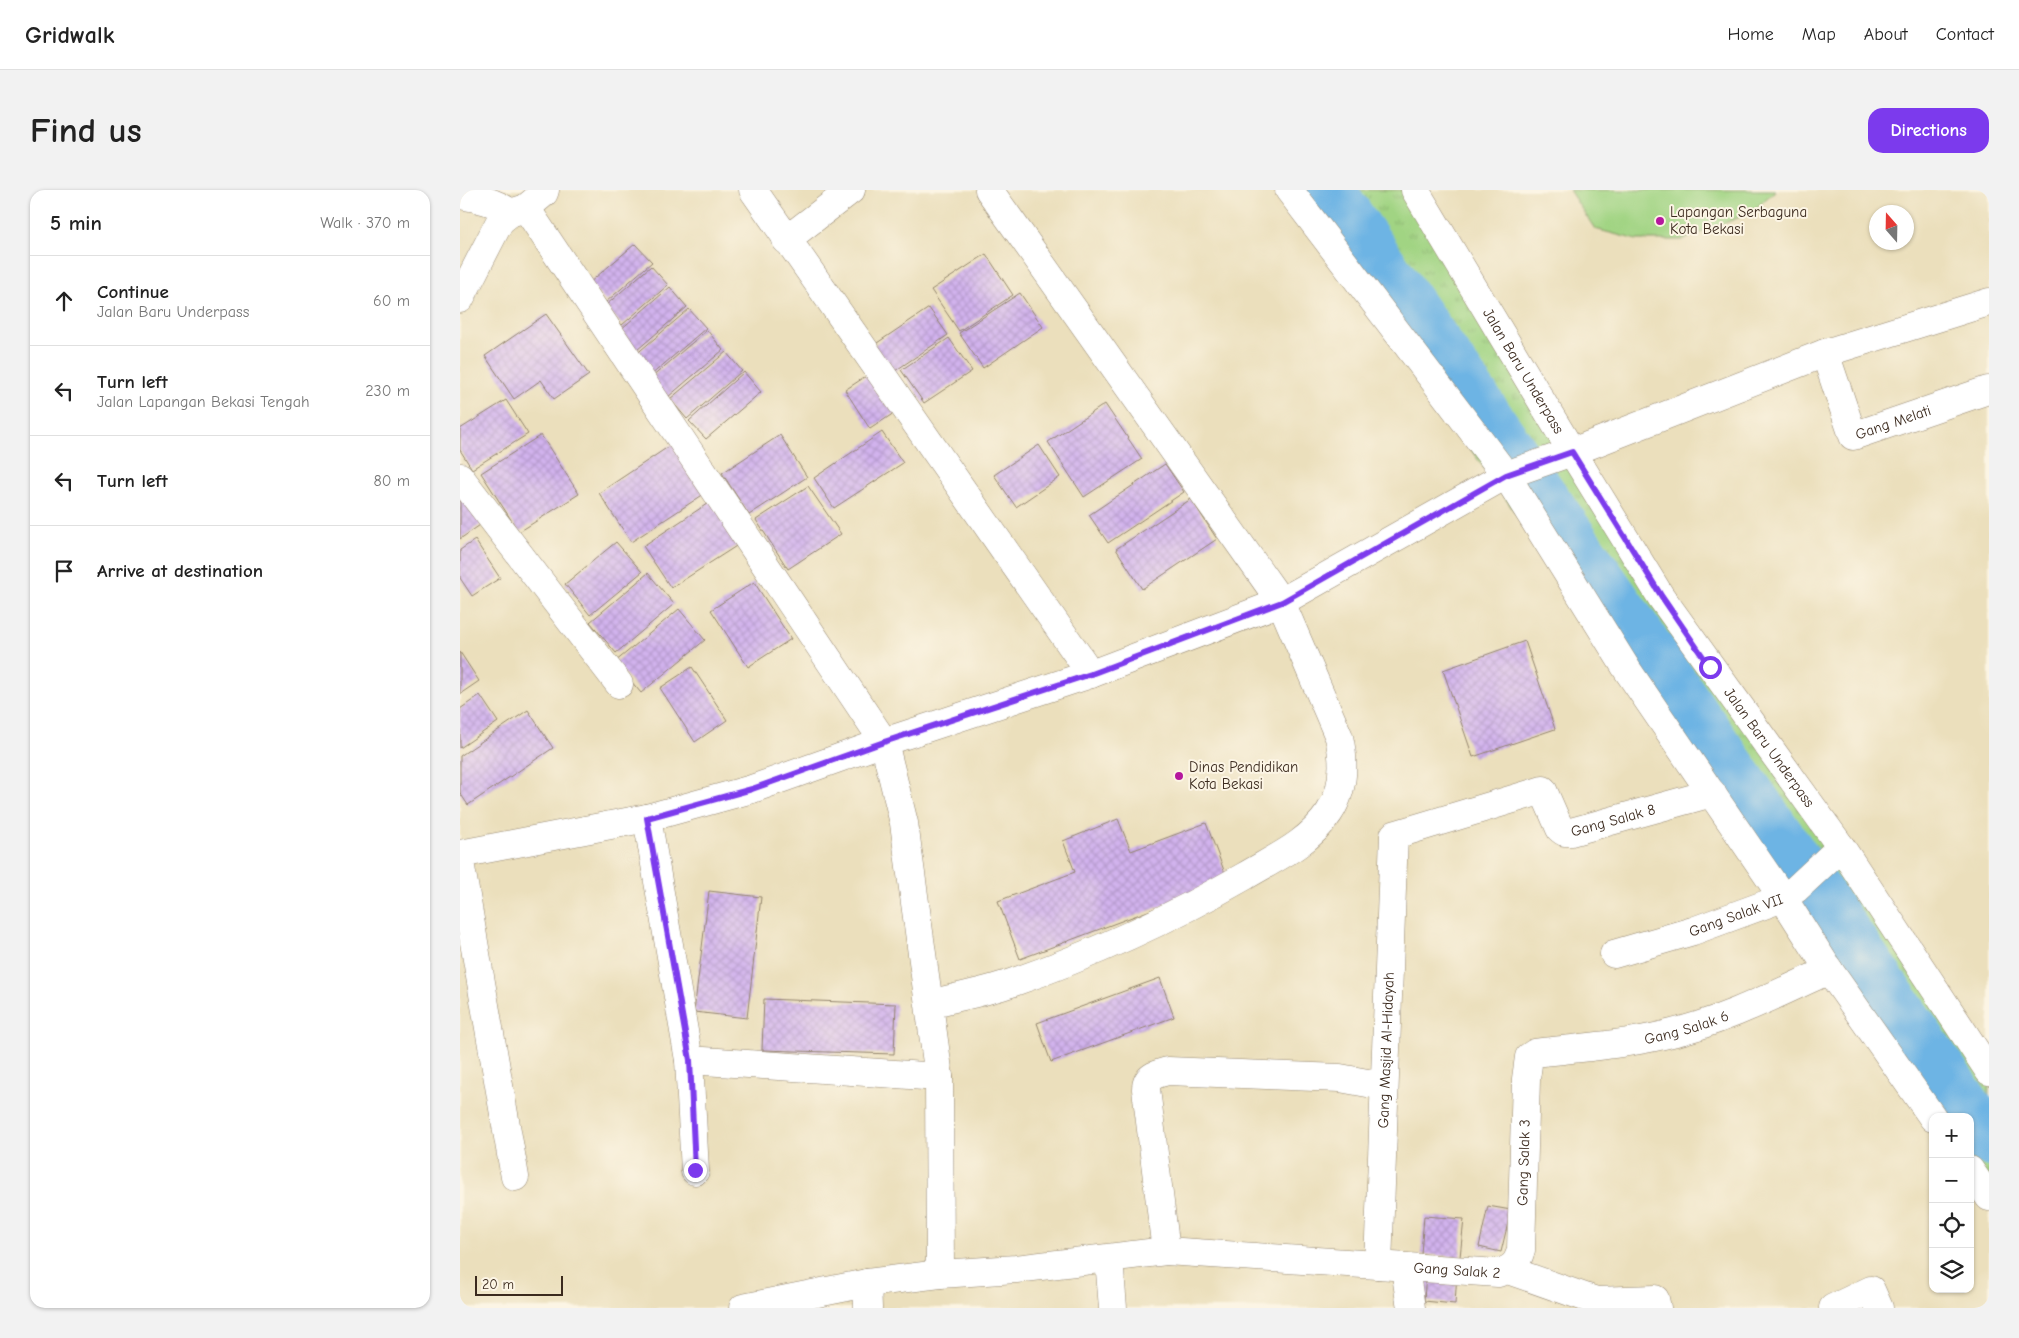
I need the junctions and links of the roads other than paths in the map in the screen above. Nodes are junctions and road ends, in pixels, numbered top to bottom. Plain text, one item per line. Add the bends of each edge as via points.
1 (545, 190) edge
2 (753, 190) edge
3 (852, 190) edge
4 (989, 190) edge
5 (1289, 190) edge
6 (1415, 190) edge
7 (460, 195) edge
8 (518, 211) junction
9 (786, 240) junction
10 (460, 299) edge
11 (1989, 302) edge
12 (1825, 353) junction
13 (1988, 390) edge
14 (1572, 452) junction
15 (1506, 475) junction
16 (460, 477) edge
17 (1282, 602) junction
18 (1091, 674) junction
19 (619, 684) dead end
20 (884, 742) junction
21 (1712, 793) junction
22 (647, 818) junction
23 (1394, 835) joint
24 (460, 854) edge
25 (1833, 854) junction
26 (460, 862) edge
27 (1790, 893) junction
28 (1614, 954) dead end
29 (1828, 970) junction
30 (930, 1004) junction
31 (1535, 1053) joint
32 (690, 1060) junction
33 (1989, 1071) edge
34 (939, 1077) junction
35 (1384, 1086) junction
36 (1929, 1113) edge
37 (695, 1170) dead end
38 (1974, 1176) edge
39 (515, 1177) dead end
40 (1989, 1197) edge
41 (1166, 1252) junction
42 (1109, 1259) junction
43 (1378, 1265) junction
44 (1405, 1268) junction
45 (1508, 1270) junction
46 (940, 1274) junction
47 (867, 1296) edge
48 (743, 1308) edge
49 (1113, 1308) edge
50 (1411, 1308) edge
51 (1657, 1308) edge
52 (1833, 1308) edge
53 (1879, 1308) edge

1 - 8 street via 544,194
2 - 9 street
3 - 9 street
4 - 17 street
5 - 15 street
6 - 14 street, Jalan Baru Underpass
7 - 8 street
8 - 10 street via 500,221
8 - 20 street
9 - 18 street
11 - 12 street
12 - 13 street, Gang Melati via 1853,436
12 - 14 street
14 - 15 street
14 - 25 street, Jalan Baru Underpass via 1662,597
15 - 17 street
15 - 21 street via 1628,671
16 - 19 street
17 - 18 street
17 - 30 street via 1339,737 1343,755 1339,792 1330,812 1317,828 1300,844 1199,903 1125,939 1009,984
18 - 20 street
20 - 22 street via 752,789
20 - 30 street via 904,823
21 - 23 street, Gang Salak 8 via 1564,832 1543,790
21 - 27 street
22 - 24 street
22 - 32 street
23 - 35 street, Gang Masjid Al-Hidayah
25 - 27 street, Gang Salak VII
25 - 33 street, Jalan Baru Underpass
26 - 39 street
27 - 28 street, Gang Salak VII via 1692,931
27 - 29 street
29 - 31 street, Gang Salak 6 via 1741,1010 1664,1035
29 - 36 street
30 - 34 street
31 - 45 street, Gang Salak 3 via 1529,1057 1526,1079 1521,1250
32 - 34 street
32 - 37 street
34 - 46 street
35 - 41 street via 1331,1078 1168,1071 1153,1075 1146,1089
35 - 43 street, Gang Masjid Al-Hidayah
38 - 40 street
41 - 42 street, Gang Salak 2
41 - 43 street, Gang Salak 2
42 - 46 street, Gang Salak 2
42 - 49 street
43 - 44 street, Gang Salak 2
44 - 45 street, Gang Salak 2
44 - 50 street
45 - 51 street via 1596,1301 1655,1299
46 - 47 street, Gang Salak 2
47 - 48 street, Gang Salak 2
52 - 53 street via 1871,1290

